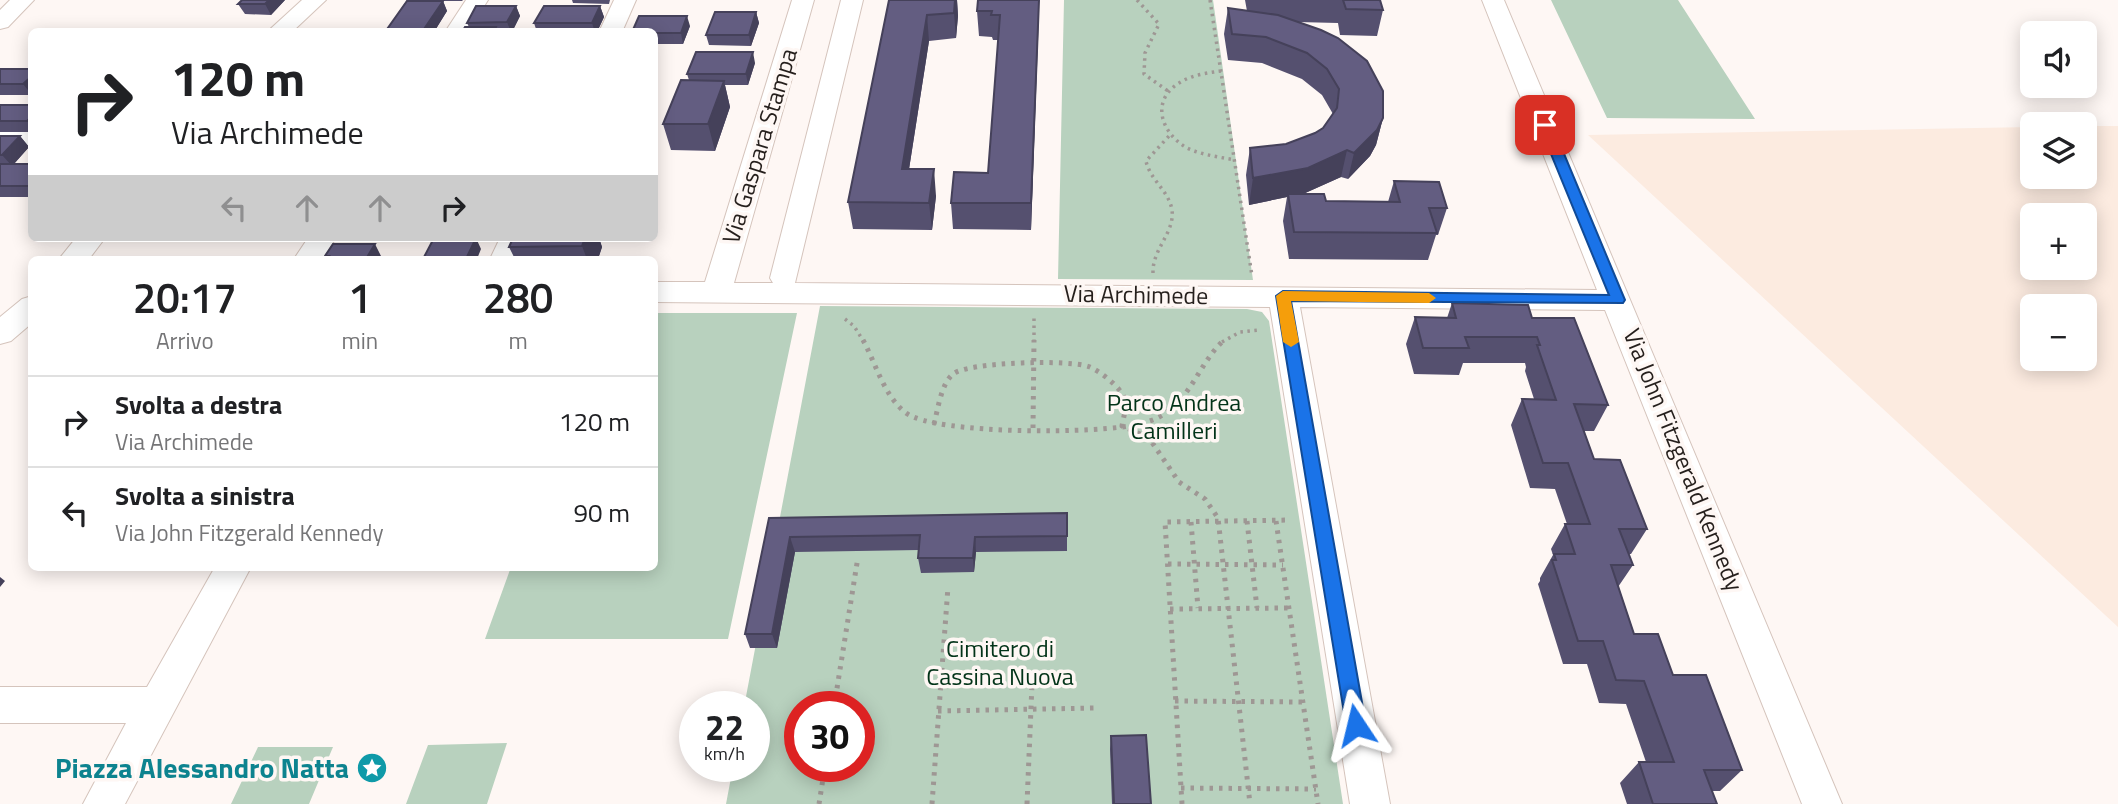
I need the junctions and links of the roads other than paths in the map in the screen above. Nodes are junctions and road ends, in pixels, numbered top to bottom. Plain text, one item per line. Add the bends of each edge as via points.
1 (23, 0) edge
2 (315, 0) edge
3 (477, 0) edge
4 (625, 0) edge
5 (803, 0) edge
6 (852, 0) edge
7 (1493, 0) edge
8 (0, 22) edge
9 (283, 28) edge
10 (459, 28) edge
11 (612, 28) edge
12 (770, 110) junction
13 (823, 112) junction
14 (28, 139) edge
15 (0, 140) edge
16 (88, 242) edge
17 (76, 256) edge
18 (784, 278) dead end
19 (658, 292) edge
20 (717, 292) junction
21 (1268, 296) junction
22 (1618, 300) junction
23 (28, 309) edge
24 (0, 333) edge
25 (231, 571) edge
26 (0, 705) edge
27 (158, 705) junction
28 (103, 804) edge
29 (1370, 804) edge
30 (1822, 804) edge

1 - 8 street
2 - 9 street
3 - 10 street
4 - 11 street
5 - 12 street, Via Gaspara Stampa
6 - 13 street
7 - 22 street, Via John Fitzgerald Kennedy
12 - 13 street
12 - 20 street, Via Gaspara Stampa
13 - 18 street
14 - 15 street
16 - 17 street
19 - 20 street, Via Archimede
20 - 21 street, Via Archimede
21 - 22 street, Via Archimede
21 - 29 street
22 - 30 street, Via John Fitzgerald Kennedy
23 - 24 street
25 - 27 street
26 - 27 street
27 - 28 street

